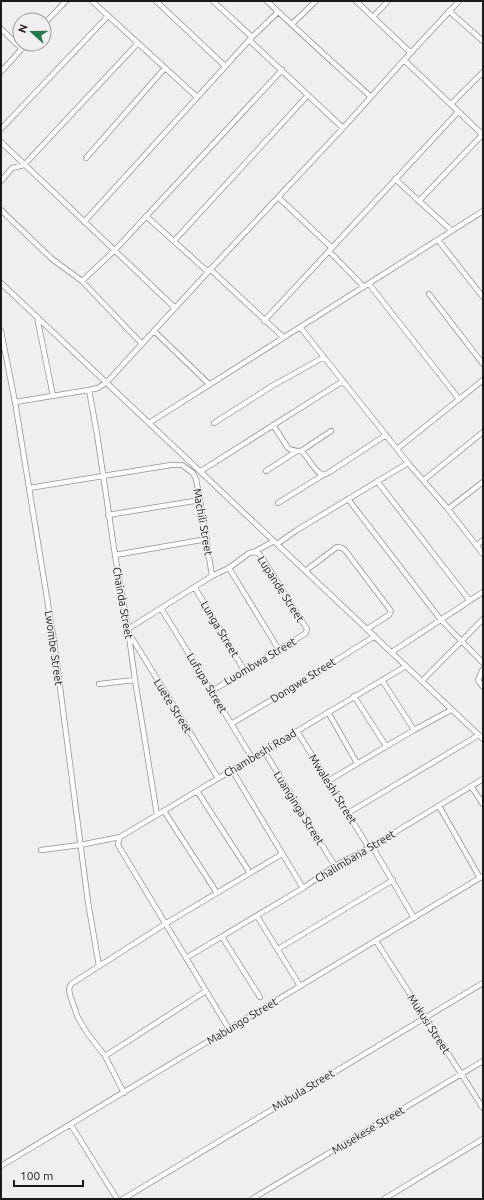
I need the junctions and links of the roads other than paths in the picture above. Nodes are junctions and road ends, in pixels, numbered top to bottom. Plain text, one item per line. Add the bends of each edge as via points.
1 (66, 1) edge
2 (92, 1) edge
3 (156, 1) edge
4 (213, 1) edge
5 (268, 1) edge
6 (316, 1) edge
7 (356, 1) edge
8 (388, 1) edge
9 (459, 1) edge
10 (450, 11) junction
11 (278, 12) junction
12 (52, 16) edge
13 (108, 16) junction
14 (373, 17) junction
15 (292, 24) junction
16 (1, 29) edge
17 (250, 38) junction
18 (12, 39) edge
19 (483, 41) edge
20 (138, 43) junction
21 (18, 52) edge
22 (411, 53) junction
23 (404, 60) junction
24 (225, 66) junction
25 (165, 68) junction
26 (282, 70) junction
27 (1, 72) edge
28 (483, 72) edge
29 (308, 95) junction
30 (197, 97) junction
31 (371, 97) junction
32 (451, 104) junction
33 (458, 112) junction
34 (343, 128) junction
35 (1, 129) edge
36 (483, 134) edge
37 (1, 142) edge
38 (86, 158) dead end
39 (24, 165) junction
40 (395, 179) junction
41 (1, 181) edge
42 (278, 197) junction
43 (419, 201) junction
44 (1, 210) edge
45 (483, 211) edge
46 (146, 216) junction
47 (84, 222) junction
48 (452, 231) junction
49 (438, 240) junction
50 (174, 241) junction
51 (330, 249) junction
52 (115, 250) junction
53 (209, 270) junction
54 (82, 281) junction
55 (1, 283) edge
56 (369, 284) junction
57 (364, 287) junction
58 (428, 294) dead end
59 (483, 297) edge
60 (175, 308) junction
61 (36, 317) junction
62 (264, 321) junction
63 (300, 327) junction
64 (154, 331) junction
65 (1, 332) edge
66 (283, 337) junction
67 (142, 344) junction
68 (324, 357) junction
69 (483, 364) edge
70 (483, 380) edge
71 (344, 381) junction
72 (107, 382) junction
73 (210, 385) junction
74 (89, 390) junction
75 (53, 396) junction
76 (459, 399) junction
77 (15, 402) junction
78 (149, 423) junction
79 (214, 423) dead end
80 (273, 425) junction
81 (331, 431) dead end
82 (483, 432) edge
83 (386, 435) junction
84 (397, 449) junction
85 (299, 451) junction
86 (408, 462) junction
87 (200, 470) junction
88 (266, 471) dead end
89 (191, 472) junction
90 (322, 475) junction
91 (102, 477) junction
92 (424, 480) junction
93 (377, 482) junction
94 (483, 482) edge
95 (28, 488) junction
96 (348, 499) junction
97 (200, 500) junction
98 (278, 503) dead end
99 (448, 509) junction
100 (108, 515) junction
101 (207, 539) junction
102 (483, 540) edge
103 (275, 543) junction
104 (477, 545) junction
105 (254, 552) junction
106 (483, 554) edge
107 (115, 555) junction
108 (229, 568) junction
109 (305, 571) junction
110 (212, 576) junction
111 (195, 588) junction
112 (483, 592) edge
113 (470, 600) junction
114 (161, 608) junction
115 (483, 619) edge
116 (441, 620) junction
117 (307, 629) joint
118 (367, 629) junction
119 (128, 631) junction
120 (375, 636) junction
121 (462, 642) junction
122 (279, 650) junction
123 (392, 652) junction
124 (483, 663) edge
125 (406, 666) junction
126 (483, 669) edge
127 (244, 670) junction
128 (135, 680) junction
129 (382, 680) junction
130 (422, 681) junction
131 (99, 684) dead end
132 (483, 687) edge
133 (212, 691) junction
134 (354, 696) junction
135 (451, 710) junction
136 (328, 712) junction
137 (231, 724) junction
138 (414, 730) junction
139 (297, 731) junction
140 (479, 735) junction
141 (483, 739) edge
142 (386, 746) junction
143 (264, 751) junction
144 (252, 758) junction
145 (357, 763) junction
146 (232, 770) junction
147 (218, 778) junction
148 (483, 779) edge
149 (328, 781) junction
150 (471, 786) junction
151 (197, 791) junction
152 (483, 804) edge
153 (439, 806) junction
154 (164, 811) junction
155 (348, 813) junction
156 (157, 815) junction
157 (120, 837) junction
158 (80, 845) junction
159 (371, 847) junction
160 (41, 850) dead end
161 (282, 854) junction
162 (334, 866) junction
163 (250, 873) junction
164 (482, 877) edge
165 (393, 880) junction
166 (303, 888) junction
167 (217, 893) junction
168 (257, 916) junction
169 (414, 918) junction
170 (165, 924) junction
171 (222, 937) junction
172 (376, 941) junction
173 (278, 949) junction
174 (186, 958) junction
175 (99, 966) junction
176 (483, 983) edge
177 (300, 986) junction
178 (206, 991) junction
179 (260, 997) dead end
180 (424, 1017) junction
181 (229, 1029) junction
182 (105, 1056) junction
183 (483, 1061) edge
184 (461, 1074) junction
185 (124, 1093) junction
186 (483, 1108) edge
187 (71, 1125) junction
188 (483, 1139) edge
189 (1, 1166) edge
190 (117, 1199) edge
191 (123, 1199) edge
192 (252, 1199) edge
193 (384, 1199) edge

1 - 12 street
2 - 13 street
3 - 24 street
4 - 17 street
5 - 11 street
6 - 15 street
7 - 14 street
8 - 14 street
9 - 10 street
10 - 19 street
10 - 22 street
11 - 15 street
11 - 17 street
13 - 20 street
13 - 35 street
14 - 22 street
15 - 31 street
16 - 18 street
17 - 24 street
17 - 26 street
20 - 25 street
20 - 39 street
21 - 27 street
22 - 23 street
23 - 31 street
23 - 32 street
24 - 30 street
25 - 30 street
25 - 38 street
26 - 29 street
26 - 46 street
28 - 32 street
29 - 34 street
29 - 50 street
30 - 47 street
31 - 34 street
32 - 33 street
33 - 36 street
33 - 40 street
34 - 42 street
36 - 43 street
37 - 39 street
39 - 41 street via 12,168
39 - 47 street
40 - 43 street
40 - 51 street
42 - 51 street
42 - 53 street
43 - 48 street
44 - 54 street via 52,259
45 - 48 street
46 - 50 street
46 - 52 street
47 - 52 street
48 - 49 street
49 - 56 street
49 - 59 street
50 - 53 street
51 - 57 street
51 - 62 street
52 - 54 street
52 - 60 street
53 - 60 street
53 - 62 street
54 - 67 street
55 - 61 street
56 - 57 street
56 - 76 street
57 - 63 street
58 - 69 street
60 - 64 street
61 - 72 street
61 - 75 street
62 - 66 street
63 - 66 street
63 - 68 street
64 - 67 street
64 - 73 street
65 - 77 street, Lwombe Street
66 - 73 street
67 - 72 street
68 - 71 street
68 - 79 street
70 - 76 street
71 - 80 street
71 - 83 street
72 - 74 street
72 - 78 street
73 - 78 street
74 - 75 street
74 - 91 street, Chainda Street
75 - 77 street
76 - 84 street
77 - 95 street, Lwombe Street
78 - 87 street
80 - 85 street via 288,448
80 - 87 street
81 - 85 street
82 - 92 street
83 - 84 street
83 - 90 street
84 - 86 street
85 - 88 street
85 - 90 street
86 - 92 street
86 - 93 street
87 - 89 street
87 - 103 street
89 - 91 street via 182,465
89 - 97 street, Machili Street via 196,479
90 - 98 street
91 - 95 street
91 - 100 street, Chainda Street
92 - 99 street
93 - 96 street
93 - 113 street
94 - 99 street
95 - 158 street, Lwombe Street via 54,642
96 - 103 street
96 - 116 street
97 - 100 street
97 - 101 street, Machili Street
99 - 104 street
100 - 107 street, Chainda Street
101 - 107 street
101 - 110 street, Machili Street
102 - 104 street
103 - 105 street
103 - 109 street
104 - 106 street
105 - 108 street, Lupande Street
105 - 117 street, Lupande Street via 261,556
107 - 119 street, Chainda Street
108 - 110 street, Lupande Street
108 - 122 street
109 - 118 street
109 - 118 street via 337,547 345,550 391,611
110 - 111 street, Lupande Street
111 - 114 street, Lupande Street
111 - 127 street, Lunga Street
112 - 113 street
113 - 116 street
114 - 119 street, Lupande Street
114 - 133 street, Lufupa Street
115 - 121 street
116 - 121 street
116 - 123 street
117 - 122 street, Luombwa Street via 306,633
118 - 120 street
119 - 128 street, Chainda Street
119 - 147 street, Luete Street
120 - 123 street
120 - 137 street, Dongwe Street
121 - 124 street
121 - 130 street
122 - 127 street, Luombwa Street
123 - 125 street
125 - 129 street, Chambeshi Road
125 - 130 street
126 - 132 street via 478,680
127 - 133 street, Luombwa Street
128 - 131 street
128 - 156 street, Chainda Street
129 - 134 street, Chambeshi Road
129 - 138 street
130 - 135 street
133 - 137 street, Lufupa Street
134 - 136 street, Chambeshi Road
134 - 142 street
135 - 138 street
135 - 140 street
136 - 139 street, Chambeshi Road
136 - 145 street
137 - 144 street, Lufupa Street
138 - 142 street
139 - 143 street, Chambeshi Road
139 - 149 street, Mwaleshi Street
140 - 141 street
140 - 155 street
142 - 145 street
143 - 144 street, Chambeshi Road
143 - 162 street, Luanginga Street
144 - 146 street, Chambeshi Road
145 - 149 street
146 - 147 street, Chambeshi Road
146 - 161 street
147 - 151 street, Chambeshi Road
148 - 150 street, Chalimbana Street
149 - 155 street, Mwaleshi Street
150 - 152 street
150 - 153 street, Chalimbana Street
151 - 154 street, Chambeshi Road
151 - 163 street
153 - 159 street, Chalimbana Street
153 - 164 street
154 - 156 street, Chambeshi Road
154 - 167 street
155 - 159 street, Mwaleshi Street
156 - 157 street, Chambeshi Road
157 - 158 street, Chambeshi Road
157 - 170 street via 118,845
158 - 160 street, Chambeshi Road
158 - 175 street, Lwombe Street
159 - 162 street, Chalimbana Street
159 - 165 street, Mwaleshi Street
161 - 163 street
161 - 166 street
162 - 166 street, Chalimbana Street
163 - 167 street
164 - 169 street, Mabungo Street
165 - 169 street, Mwaleshi Street
165 - 173 street
166 - 168 street, Chalimbana Street
167 - 170 street
168 - 171 street, Chalimbana Street
168 - 173 street
169 - 172 street, Mabungo Street
170 - 174 street
170 - 175 street
171 - 174 street, Chalimbana Street
171 - 179 street
172 - 177 street, Mabungo Street
172 - 180 street, Mukusi Street
173 - 177 street
174 - 178 street
175 - 182 street via 73,982 69,989 78,1018
176 - 180 street, Mubula Street
177 - 181 street, Mabungo Street
178 - 181 street
178 - 182 street
180 - 184 street, Mukusi Street
180 - 191 street, Mubula Street
181 - 185 street, Mabungo Street
182 - 185 street
183 - 184 street, Musekese Street
184 - 186 street, Mukusi Street
184 - 192 street, Musekese Street
185 - 187 street, Mabungo Street
187 - 189 street, Mabungo Street
187 - 190 street
188 - 193 street

